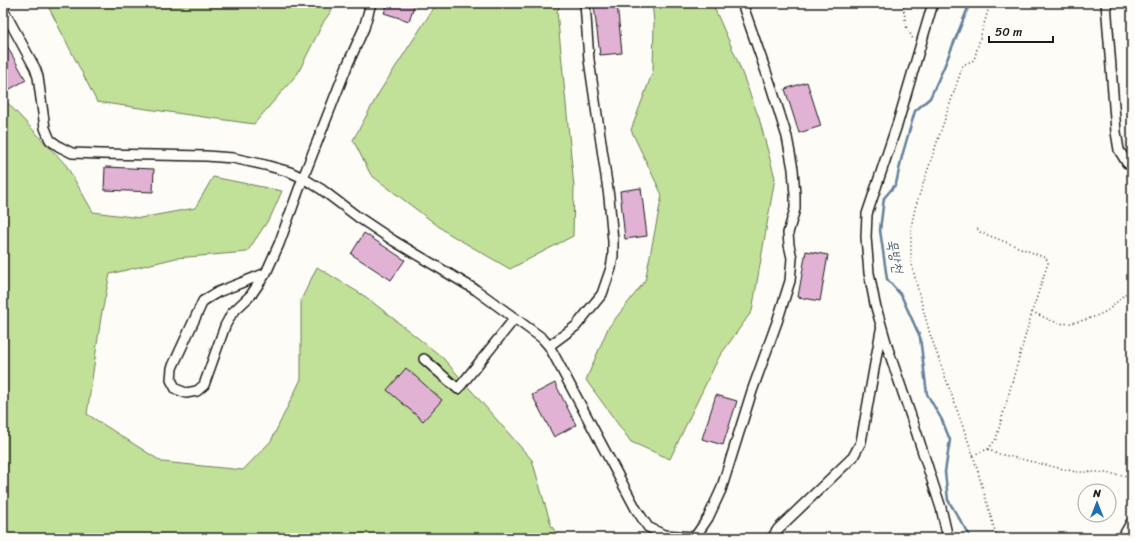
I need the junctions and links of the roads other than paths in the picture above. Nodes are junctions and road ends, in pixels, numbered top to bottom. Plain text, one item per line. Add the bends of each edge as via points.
1 (371, 3) edge
2 (585, 3) edge
3 (742, 3) edge
4 (933, 3) edge
5 (1106, 3) edge
6 (3, 9) edge
7 (1132, 164) edge
8 (303, 178) junction
9 (266, 273) junction
10 (515, 318) junction
11 (882, 327) junction
12 (549, 346) junction
13 (424, 359) dead end
14 (1132, 524) edge
15 (695, 538) edge
16 (772, 538) edge
17 (948, 538) edge
18 (1124, 538) edge

1 - 8 street via 364,28
2 - 12 street via 589,60 609,197 613,256 602,294 576,326
3 - 15 street via 787,137 793,169 795,209 788,233 792,258 790,281 721,490
4 - 11 street via 898,122 867,214 869,274
5 - 7 street via 1116,132 1119,150 1127,163
6 - 8 street via 35,68 45,128 50,140 60,147 72,153 233,158 290,172
8 - 9 street
8 - 10 street via 394,241 476,290
9 - 9 street via 251,295 232,313 204,385 197,391 186,393 176,389 171,380 172,368 203,301 218,292
10 - 12 street
10 - 13 street via 458,388
11 - 16 street via 861,442 853,457 778,529
11 - 17 street
12 - 15 street via 648,527 664,535
14 - 18 main road

